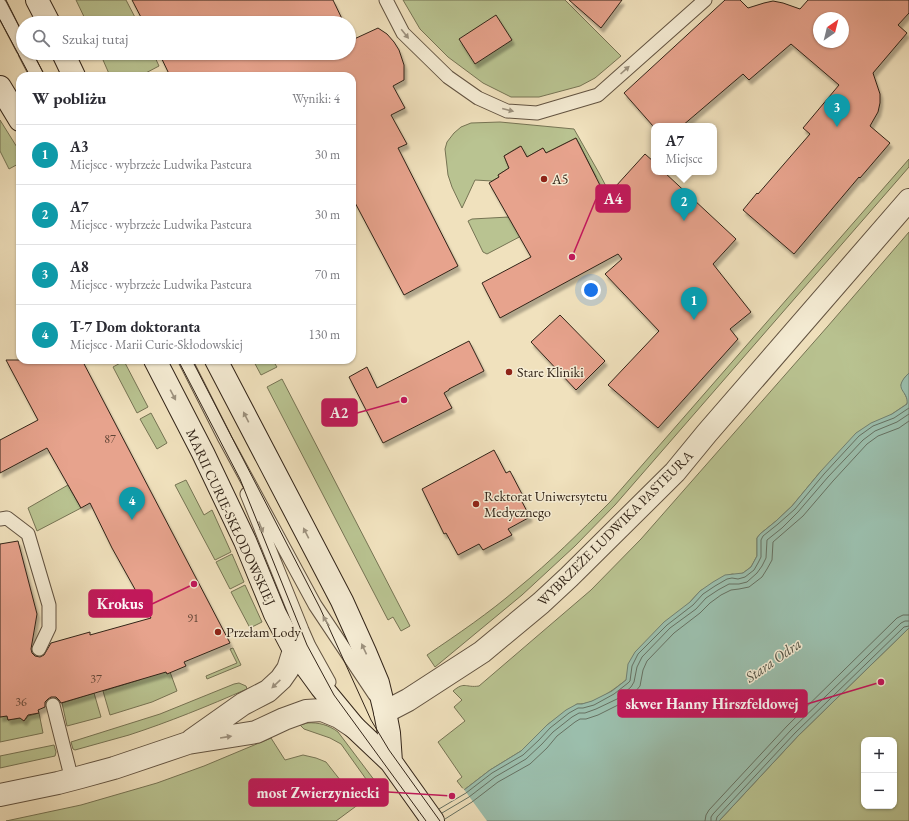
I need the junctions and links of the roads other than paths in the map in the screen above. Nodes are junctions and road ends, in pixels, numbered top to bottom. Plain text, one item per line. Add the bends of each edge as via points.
1 (37, 0) edge
2 (386, 0) edge
3 (705, 0) edge
4 (0, 5) edge
5 (45, 16) edge
6 (16, 36) edge
7 (29, 60) edge
8 (66, 60) edge
9 (35, 72) edge
10 (72, 72) edge
11 (0, 86) edge
12 (16, 113) edge
13 (909, 200) edge
14 (157, 364) edge
15 (187, 364) edge
16 (218, 364) edge
17 (225, 439) junction
18 (0, 519) edge
19 (39, 649) dead end
20 (294, 650) junction
21 (54, 704) dead end
22 (386, 712) junction
23 (354, 726) junction
24 (188, 743) junction
25 (395, 769) junction
26 (72, 780) junction
27 (0, 795) edge
28 (427, 814) edge

1 - 5 street
2 -> 3 lane via 403,33 448,77 478,98 507,111 537,113 598,95
4 - 6 lane
7 - 9 lane
8 - 10 street
11 - 12 street
13 - 22 street, WYBRZEŻE LUDWIKA PASTEURA via 675,472 569,577 482,652
14 -> 20 street, MARII CURIE-SKŁODOWSKIEJ via 203,453 245,541 275,614
15 - 17 lane
22 -> 16 street via 378,683 342,601
22 -> 17 lane via 315,605
17 -> 23 lane via 309,646
18 - 19 lane via 7,518 28,534 49,605 49,628
20 - 23 street, MARII CURIE-SKŁODOWSKIEJ
20 -> 24 street via 288,669 268,691 243,704
21 - 26 lane
22 - 25 street
24 -> 23 street via 256,732 306,711 322,710
23 - 25 street, MARII CURIE-SKŁODOWSKIEJ
24 - 26 street
25 - 28 street, MARII CURIE-SKŁODOWSKIEJ
26 - 27 street

